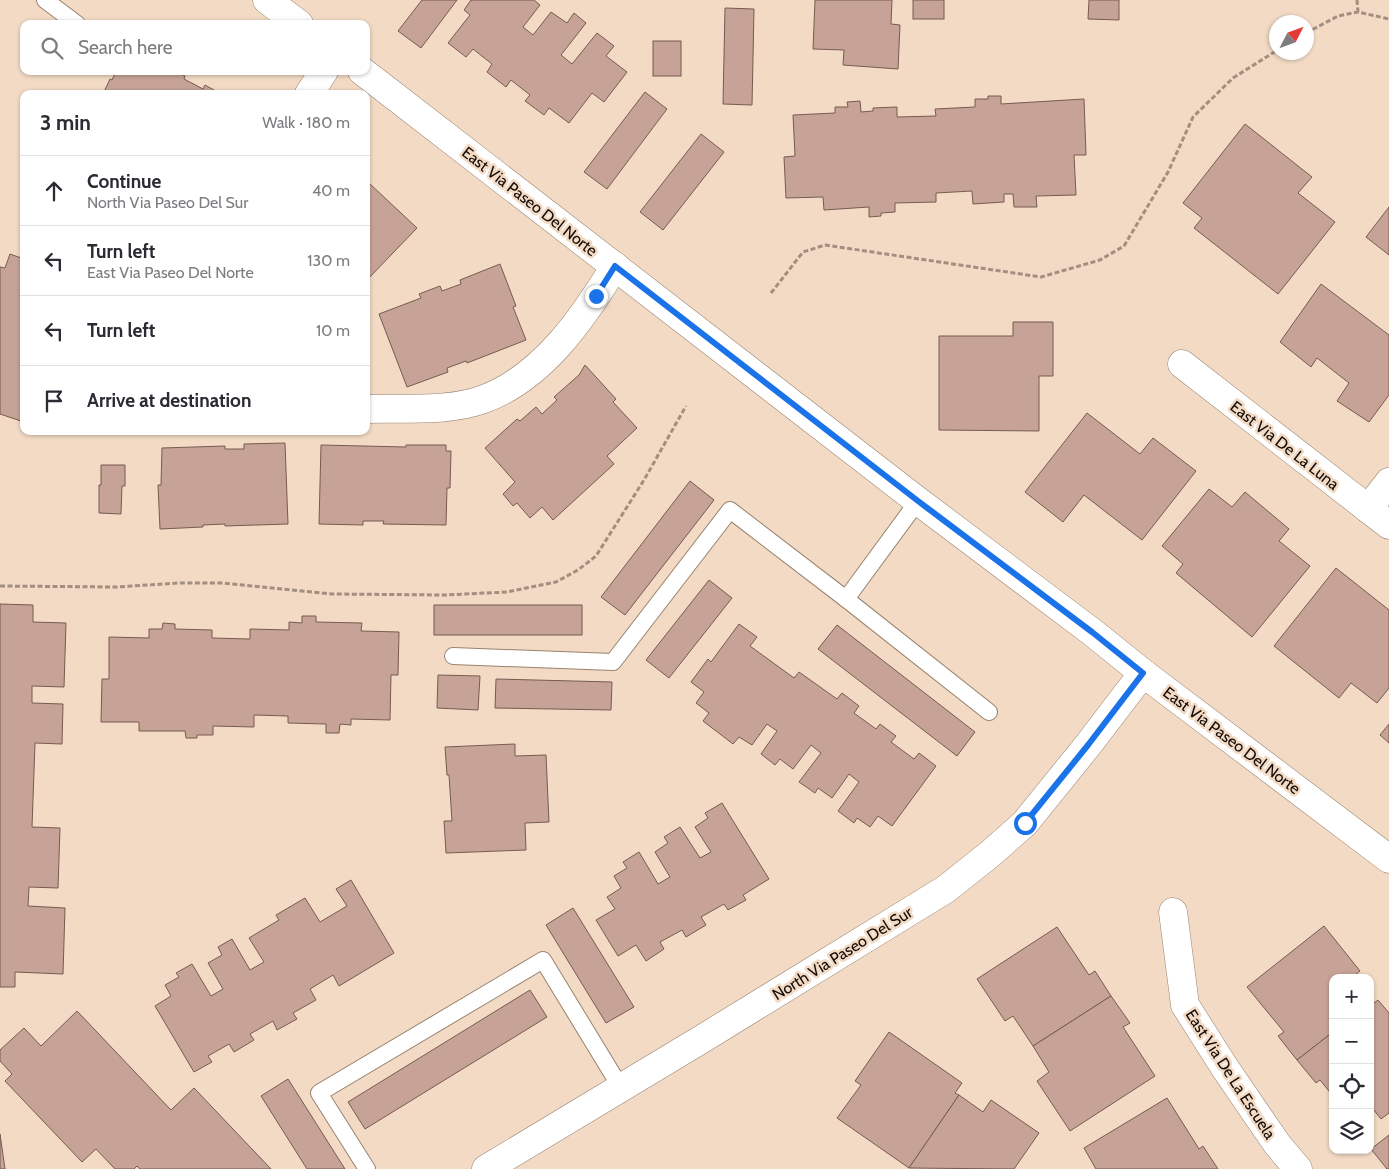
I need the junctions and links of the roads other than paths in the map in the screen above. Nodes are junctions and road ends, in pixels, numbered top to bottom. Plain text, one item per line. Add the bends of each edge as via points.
1 (45, 0) edge
2 (267, 0) edge
3 (72, 20) edge
4 (294, 20) edge
5 (321, 75) edge
6 (367, 75) edge
7 (312, 90) edge
8 (615, 266) junction
9 (1182, 364) dead end
10 (370, 409) edge
11 (1389, 482) edge
12 (918, 501) junction
13 (1379, 517) edge
14 (846, 599) junction
15 (453, 656) dead end
16 (1143, 673) junction
17 (989, 712) dead end
18 (1389, 860) edge
19 (1173, 912) dead end
20 (621, 1088) junction
21 (367, 1169) edge
22 (486, 1169) edge
23 (1298, 1169) edge

1 - 3 lane
2 - 4 street
5 - 7 street
6 - 8 street, East Via Paseo Del Norte
8 - 10 street via 554,350 521,380 483,400 444,408
8 - 12 street, East Via Paseo Del Norte
9 - 13 street, East Via De La Luna
11 - 13 street
12 - 14 lane
12 - 16 street, East Via Paseo Del Norte
14 - 15 lane via 730,510 613,662
14 - 17 lane
16 - 18 street, East Via Paseo Del Norte
16 - 20 street, North Via Paseo Del Sur via 1025,823 983,860 946,889
19 - 23 street, East Via De La Escuela via 1185,1005 1272,1136
20 - 21 lane via 543,960 319,1093
20 - 22 street, North Via Paseo Del Sur

